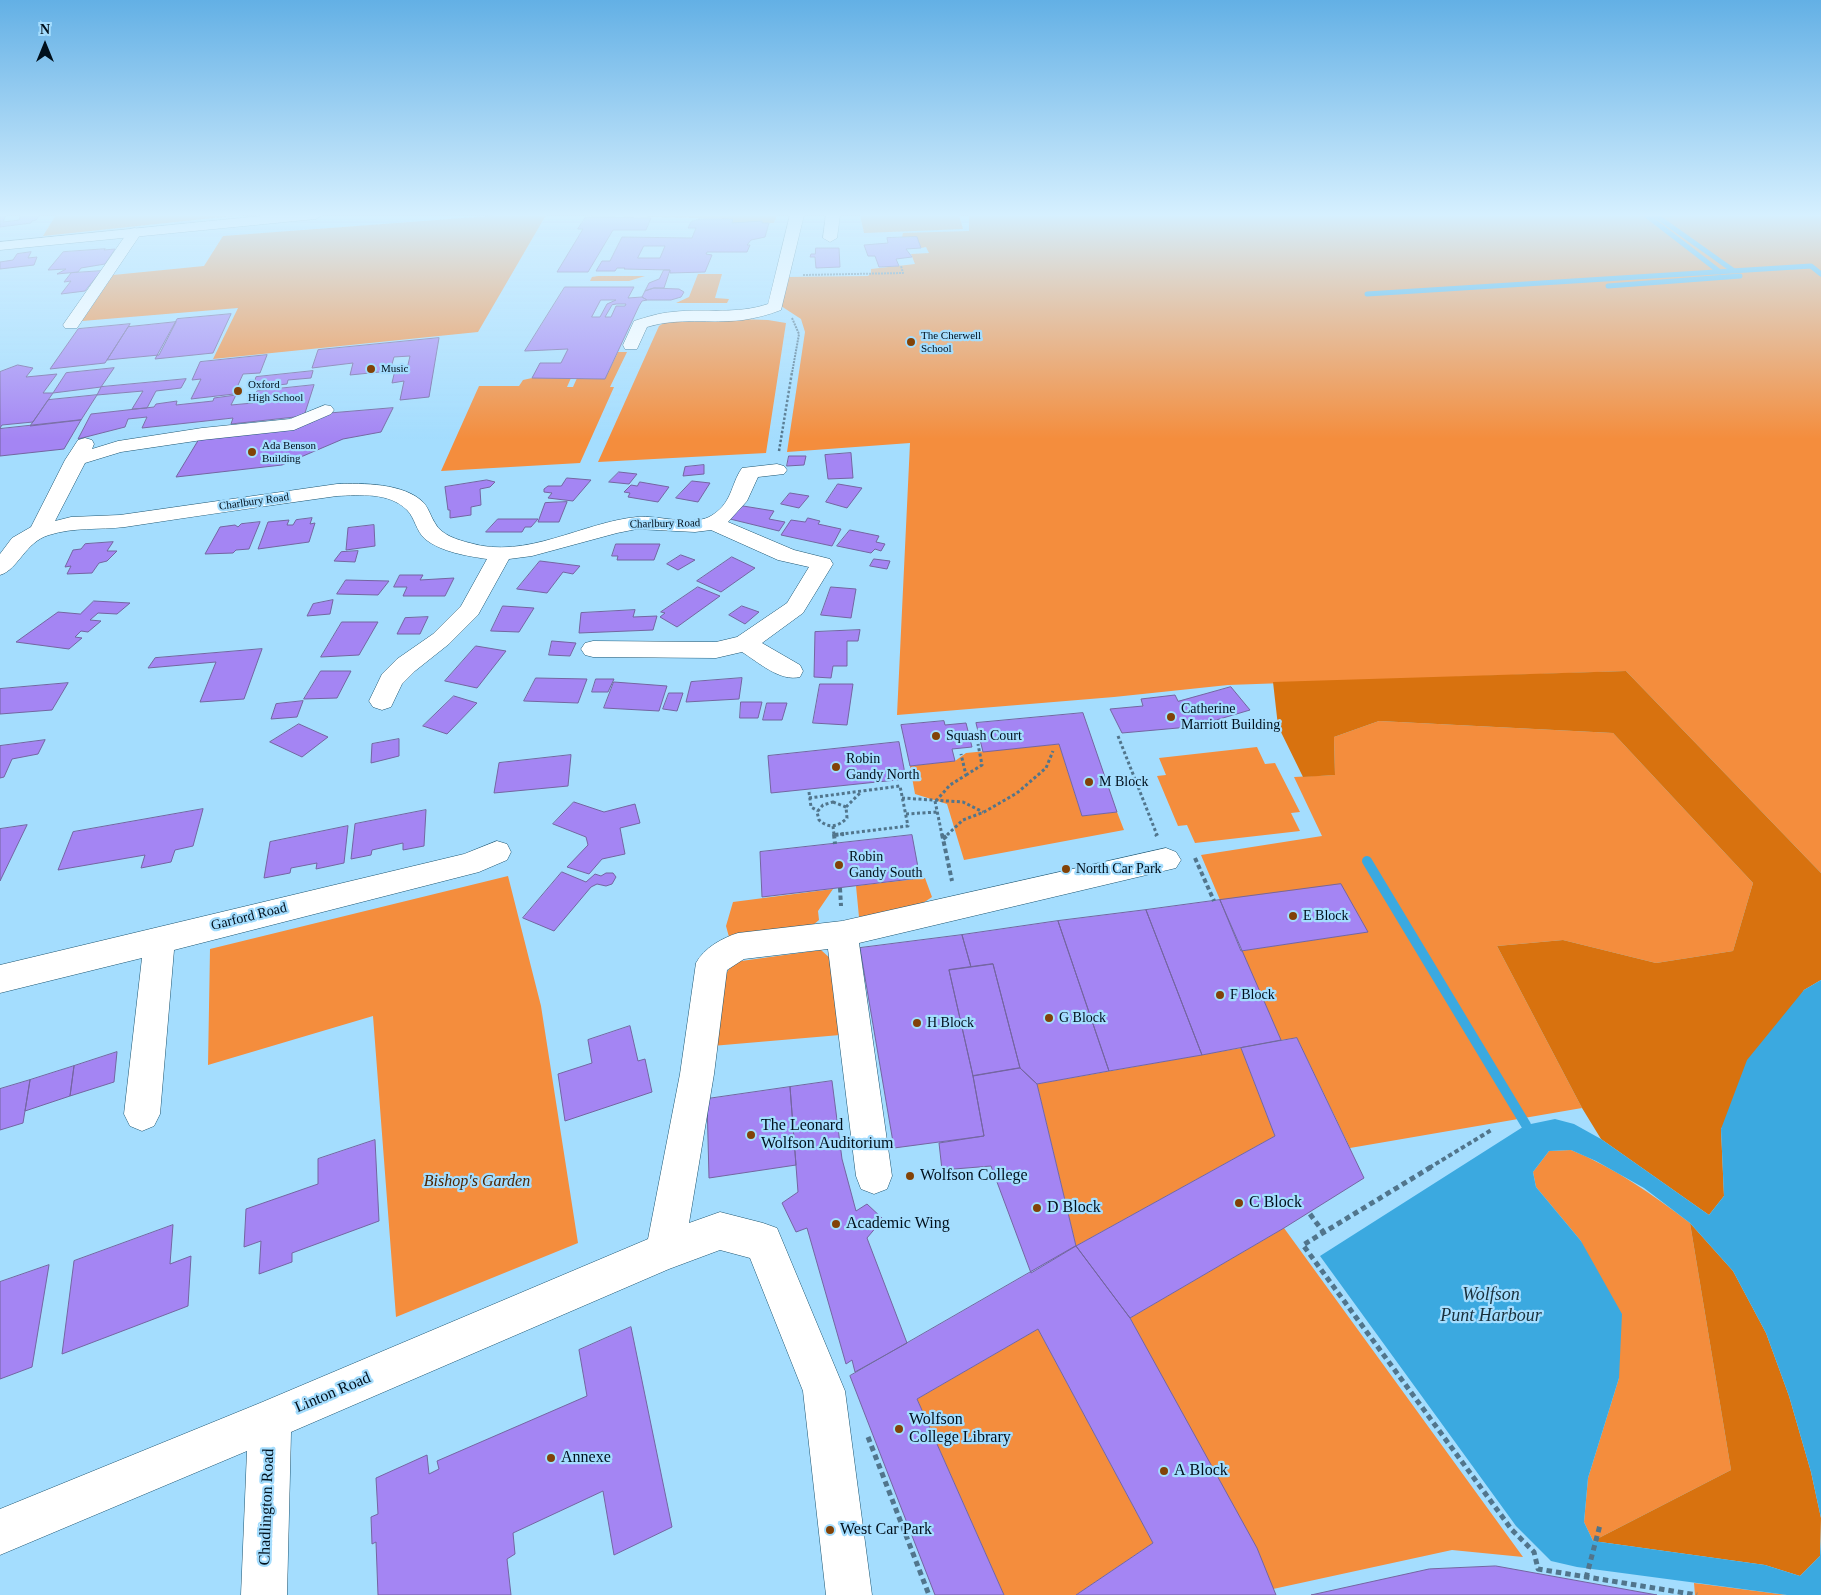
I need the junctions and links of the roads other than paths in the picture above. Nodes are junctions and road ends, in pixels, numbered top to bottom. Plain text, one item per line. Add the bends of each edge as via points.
1 (95, 289) edge
2 (780, 289) edge
3 (71, 325) dead end
4 (631, 345) dead end
5 (325, 410) dead end
6 (778, 461) road end
7 (712, 523) junction
8 (40, 531) junction
9 (501, 554) junction
10 (0, 568) edge
11 (745, 643) junction
12 (593, 649) dead end
13 (791, 670) dead end
14 (382, 701) dead end
15 (497, 852) dead end
16 (1166, 860) road end
17 (842, 934) junction
18 (159, 939) junction
19 (0, 979) edge
20 (142, 1114) dead end
21 (874, 1176) dead end
22 (665, 1251) junction
23 (270, 1420) junction
24 (0, 1532) edge
25 (264, 1595) edge
26 (849, 1595) edge

1 - 3 street
2 - 4 street via 775,308 764,312 745,316 654,318 640,324
5 - 8 street via 294,424 80,452
6 - 7 street, Charlbury Road via 748,467 747,484 723,516
7 - 9 street, Charlbury Road via 619,525
7 - 11 street, Charlbury Road via 786,555 822,564 794,608
8 - 9 street, Charlbury Road via 70,523 120,521 370,488 393,493 415,506 430,532 441,539 470,550
8 - 10 street, Charlbury Road via 20,543
9 - 14 street via 470,610 441,640 391,680
11 - 12 street via 716,650
11 - 13 street
15 - 18 street, Garford Road via 470,864
16 - 17 street
17 - 21 street
17 - 22 street via 738,946 712,963 697,1074
18 - 19 street, Garford Road
18 - 20 street
22 - 23 street, Linton Road
22 - 26 street, Linton Road via 720,1231 763,1242 824,1391
23 - 24 street, Linton Road
23 - 25 street, Chadlington Road

